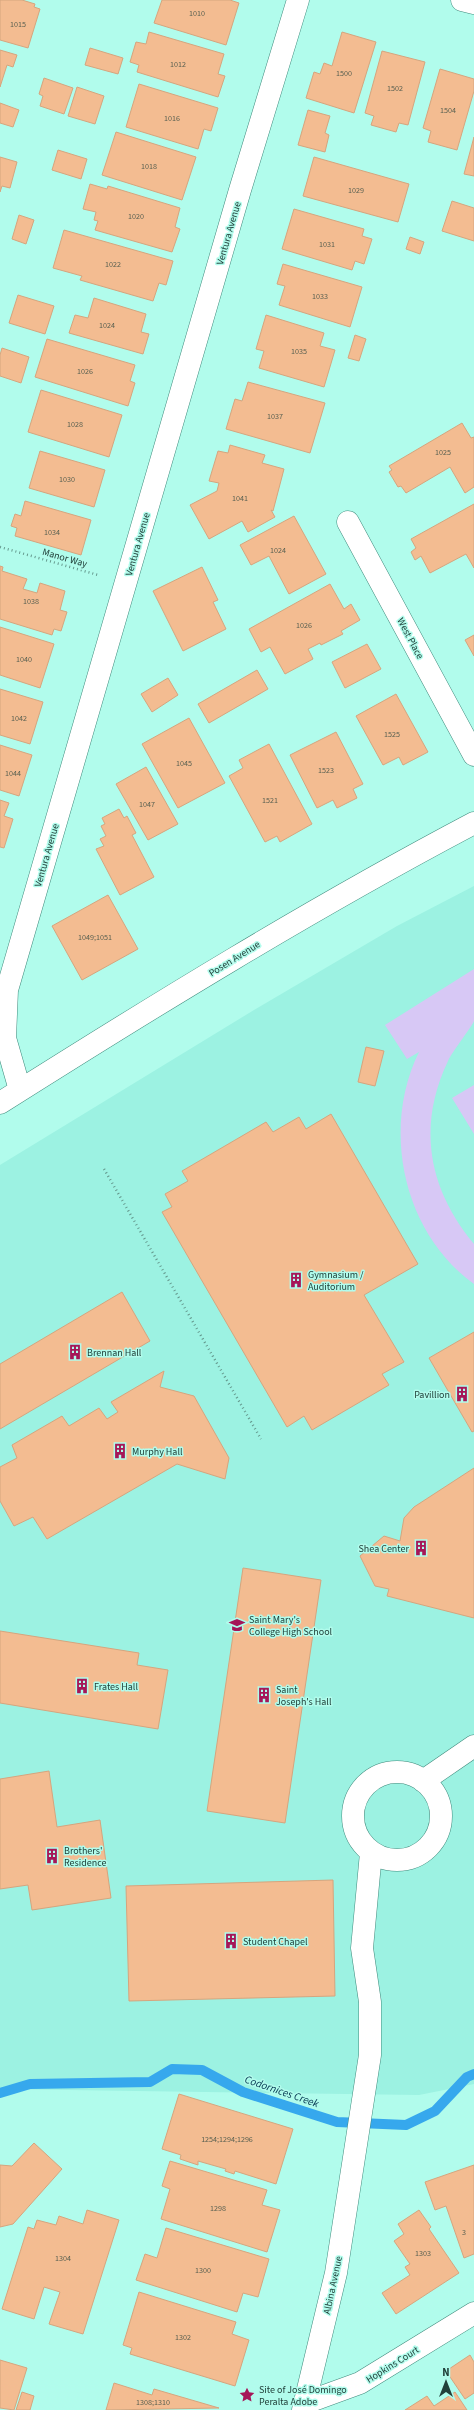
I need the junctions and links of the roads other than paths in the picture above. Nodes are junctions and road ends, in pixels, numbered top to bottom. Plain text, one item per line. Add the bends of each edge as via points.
1 (298, 0) edge
2 (462, 0) edge
3 (474, 3) edge
4 (348, 522) dead end
5 (474, 755) edge
6 (474, 824) edge
7 (20, 1090) junction
8 (0, 1103) edge
9 (474, 1746) edge
10 (423, 1781) junction
11 (371, 1853) junction
12 (474, 2313) edge
13 (304, 2406) edge

1 - 7 street, Ventura Avenue via 240,190 7,990 5,1038
2 - 3 street
4 - 5 street, West Place
6 - 7 street, Posen Avenue via 383,871 264,940
7 - 8 street, Posen Avenue
9 - 10 street
10 - 11 street via 434,1792 440,1806 441,1821 437,1835 428,1848 415,1856 400,1860 385,1859
10 - 11 street via 411,1774 383,1774 370,1780 361,1790 354,1803 352,1816 361,1843
11 - 13 street, Albina Avenue via 362,1948 370,2002 370,2055 356,2158 336,2273
12 - 13 street, Hopkins Court via 360,2383

